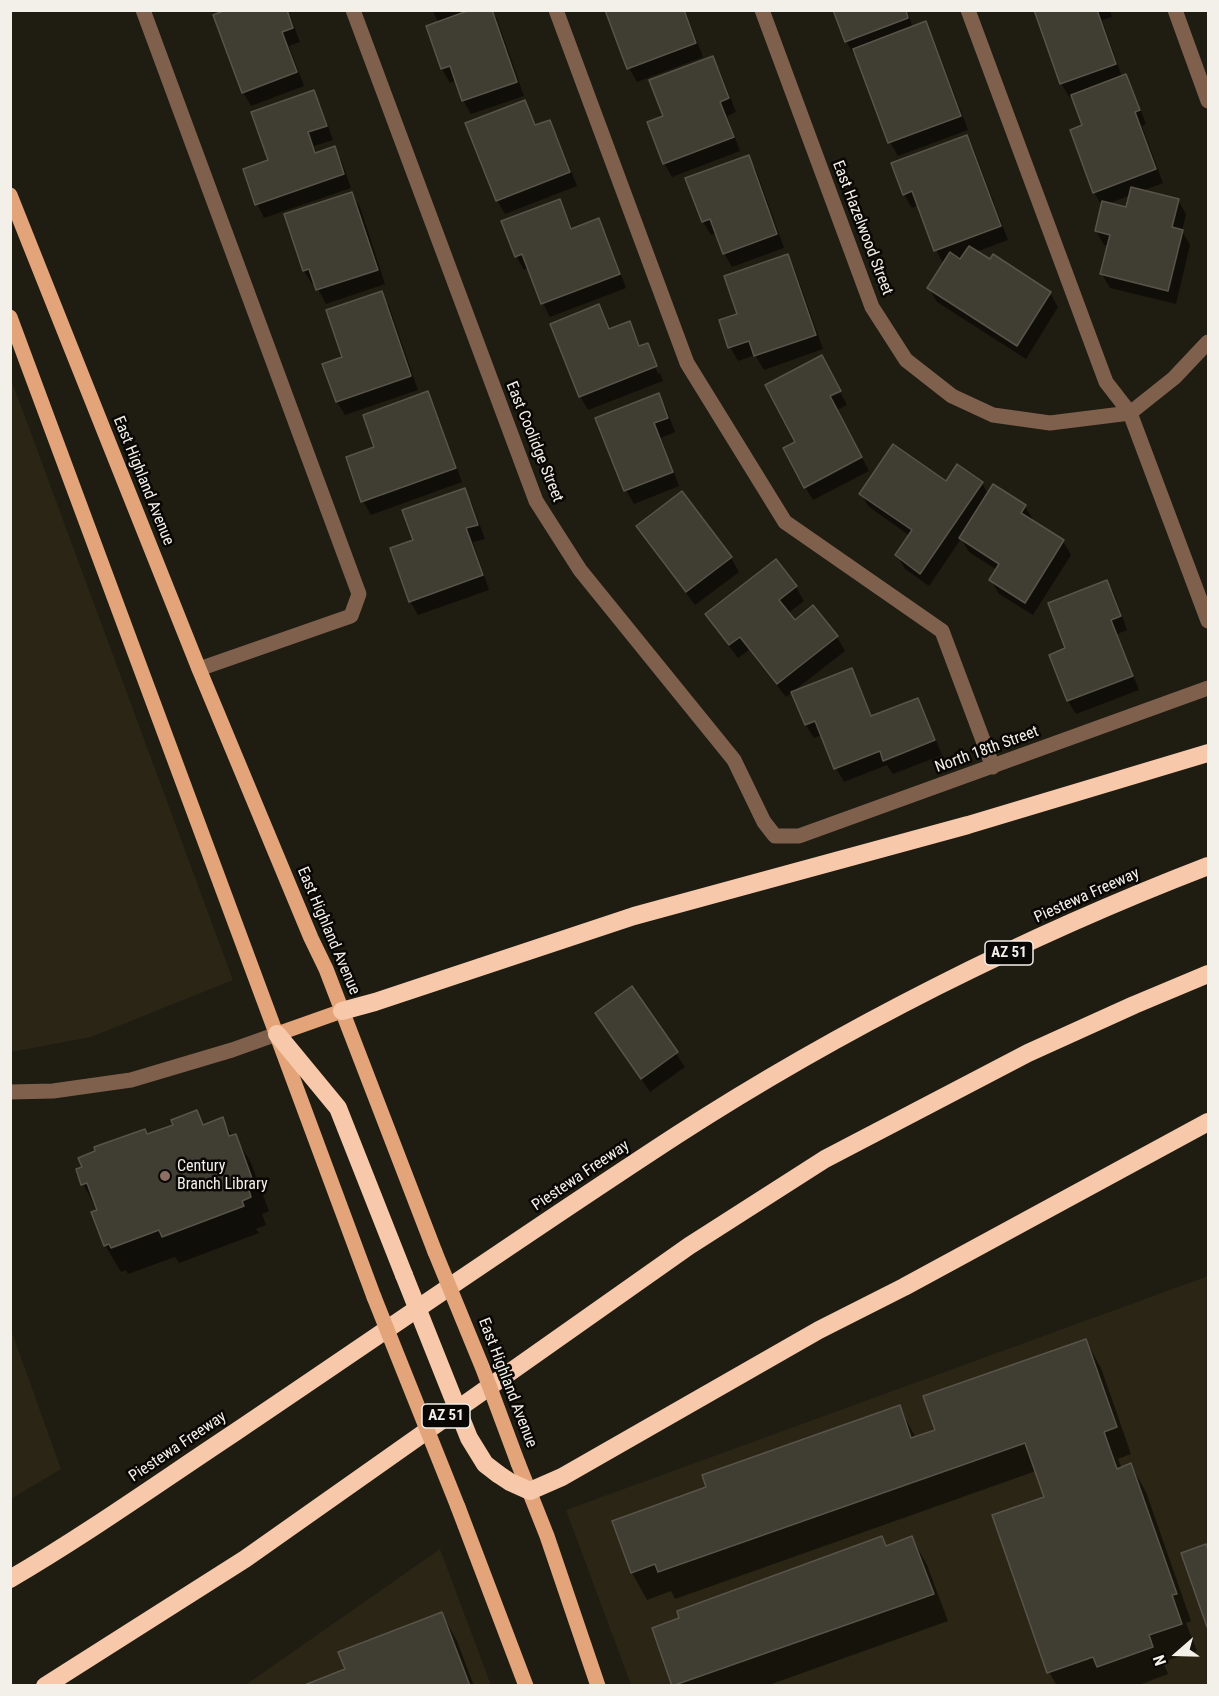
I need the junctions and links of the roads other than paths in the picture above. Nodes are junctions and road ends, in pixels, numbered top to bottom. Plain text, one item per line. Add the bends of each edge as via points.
1 (143, 10) edge
2 (352, 10) edge
3 (556, 10) edge
4 (762, 10) edge
5 (968, 10) edge
6 (1175, 10) edge
7 (1209, 101) edge
8 (10, 195) edge
9 (10, 317) edge
10 (1209, 342) edge
11 (1130, 413) junction
12 (1209, 621) edge
13 (200, 669) junction
14 (1209, 688) edge
15 (1209, 753) edge
16 (993, 767) junction
17 (775, 836) joint
18 (1209, 866) edge
19 (1209, 974) edge
20 (342, 1011) junction
21 (277, 1034) junction
22 (10, 1092) edge
23 (1209, 1122) edge
24 (530, 1491) junction
25 (10, 1579) edge
26 (45, 1686) edge
27 (526, 1686) edge
28 (598, 1686) edge

1 - 13 street via 359,594 351,616
2 - 17 street, East Coolidge Street via 536,501 580,570 734,760 764,822
3 - 16 street via 687,363 785,522 942,631
4 - 11 street, East Hazelwood Street via 872,307 906,360 952,396 993,415 1050,423
5 - 11 street via 1106,382
6 - 7 street
8 - 13 main road, East Highland Avenue
9 - 21 main road
10 - 11 street via 1174,378
11 - 12 street
13 - 20 main road, East Highland Avenue
14 - 16 street, North 18th Street
15 - 20 highway via 968,825 634,916
16 - 17 street, North 18th Street via 799,836
18 - 25 highway, Piestewa Freeway / AZ 51 via 1129,897 1021,947 815,1052 679,1134
19 - 26 highway, AZ 51 via 1028,1053 825,1159 689,1246 245,1559
20 - 21 main road
20 - 24 main road, East Highland Avenue, bridge
21 - 22 street via 131,1080 53,1092
21 - 24 highway, bridge via 338,1108 469,1438 485,1464
21 - 27 main road, bridge via 374,1297
23 - 24 highway via 819,1330 562,1477
24 - 28 main road, East Highland Avenue

